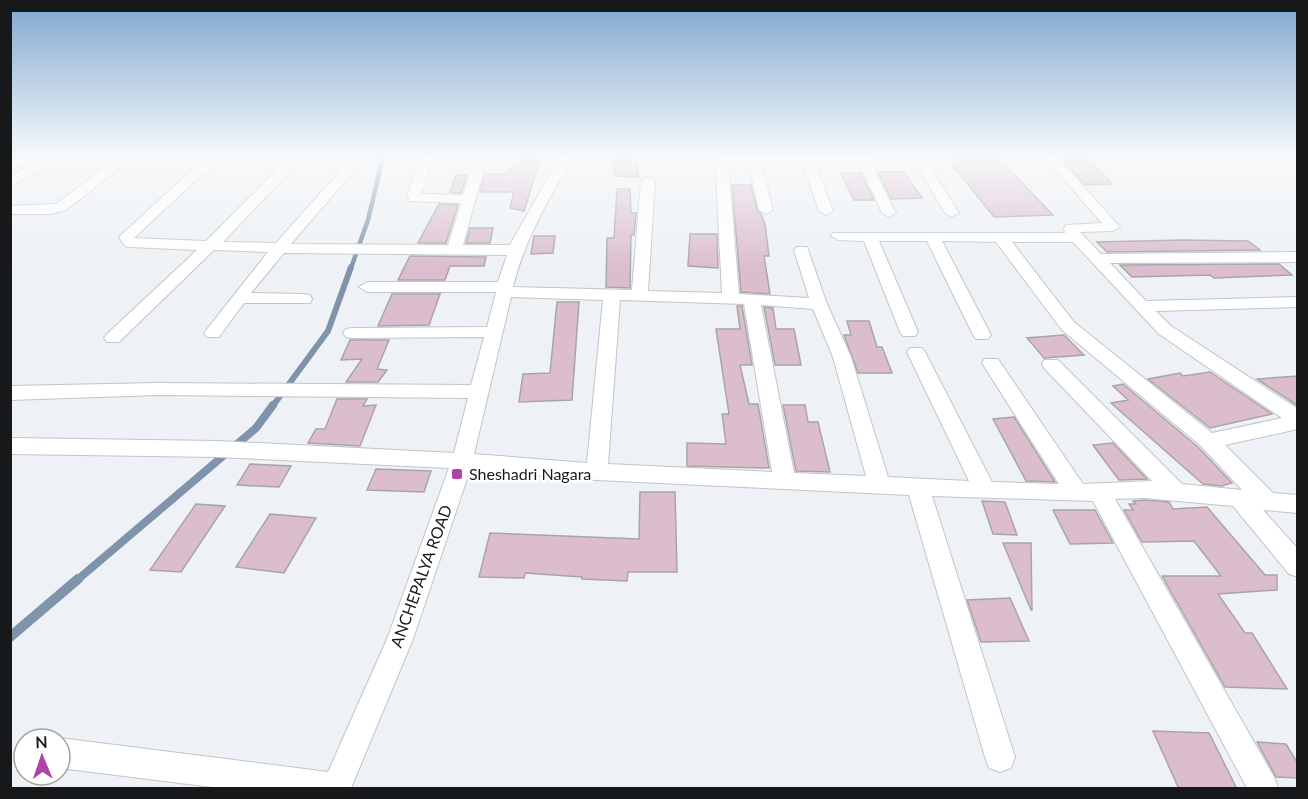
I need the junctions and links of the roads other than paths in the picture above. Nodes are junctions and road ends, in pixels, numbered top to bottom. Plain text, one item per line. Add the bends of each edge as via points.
1 (77, 194) edge
2 (173, 194) edge
3 (260, 194) edge
4 (327, 194) edge
5 (414, 194) edge
6 (470, 194) edge
7 (546, 194) edge
8 (647, 194) edge
9 (724, 194) edge
10 (762, 194) edge
11 (820, 194) edge
12 (880, 194) edge
13 (940, 194) edge
14 (1084, 194) edge
15 (469, 199) junction
16 (10, 210) edge
17 (766, 210) dead end
18 (826, 211) dead end
19 (889, 213) dead end
20 (952, 213) dead end
21 (838, 236) dead end
22 (870, 237) junction
23 (933, 238) junction
24 (1077, 238) junction
25 (1002, 239) junction
26 (209, 245) junction
27 (280, 249) junction
28 (454, 250) junction
29 (516, 250) junction
30 (802, 250) dead end
31 (1298, 257) edge
32 (1097, 259) junction
33 (367, 287) dead end
34 (504, 290) junction
35 (612, 295) junction
36 (640, 295) junction
37 (239, 297) junction
38 (731, 298) junction
39 (304, 299) dead end
40 (752, 301) junction
41 (1298, 302) edge
42 (819, 304) junction
43 (1140, 306) junction
44 (494, 332) junction
45 (909, 332) dead end
46 (213, 333) dead end
47 (352, 333) dead end
48 (982, 334) dead end
49 (113, 338) dead end
50 (916, 352) dead end
51 (991, 363) dead end
52 (1051, 364) dead end
53 (479, 392) junction
54 (10, 393) edge
55 (1298, 420) edge
56 (1208, 441) junction
57 (10, 446) edge
58 (462, 461) junction
59 (597, 472) junction
60 (784, 479) junction
61 (879, 485) junction
62 (918, 487) junction
63 (985, 490) junction
64 (1088, 492) junction
65 (1176, 492) junction
66 (1241, 500) junction
67 (1269, 502) junction
68 (1298, 504) edge
69 (1298, 567) edge
70 (72, 755) edge
71 (1000, 757) dead end
72 (336, 789) edge
73 (1263, 789) edge

1 - 16 street via 51,210
2 - 26 street via 126,240
3 - 26 street
4 - 27 street
5 - 15 street via 415,198
6 - 15 street
7 - 29 street, ANCHEPALYA ROAD
8 - 36 street
9 - 38 street
10 - 17 street
11 - 18 street
12 - 19 street
13 - 20 street
14 - 24 street via 1113,227 1071,228
15 - 28 street
21 - 22 street
22 - 23 street
22 - 45 street
23 - 25 street
23 - 48 street
24 - 25 street
24 - 32 street
25 - 56 street via 1068,326
26 - 27 street
26 - 49 street
27 - 28 street
27 - 37 street
28 - 29 street
29 - 34 street, ANCHEPALYA ROAD
30 - 42 street
31 - 32 street
32 - 43 street
33 - 34 street
34 - 35 street
34 - 44 street, ANCHEPALYA ROAD
35 - 36 street
35 - 59 street
36 - 38 street
37 - 39 street
37 - 46 street
38 - 40 street
40 - 42 street
40 - 60 street
41 - 43 street
42 - 61 street via 842,357
43 - 55 street via 1174,337
44 - 47 street
44 - 53 street, ANCHEPALYA ROAD
50 - 63 street
51 - 64 street
52 - 65 street
53 - 54 street via 158,389
53 - 58 street, ANCHEPALYA ROAD
55 - 56 street
56 - 67 street
57 - 58 street via 218,449
58 - 59 street
58 - 72 street, ANCHEPALYA ROAD via 400,639
59 - 60 street
60 - 61 street
61 - 62 street
62 - 63 street
62 - 71 street
63 - 64 street
64 - 65 street
64 - 73 street
65 - 66 street
66 - 67 street
66 - 69 street
67 - 68 street
70 - 72 street

